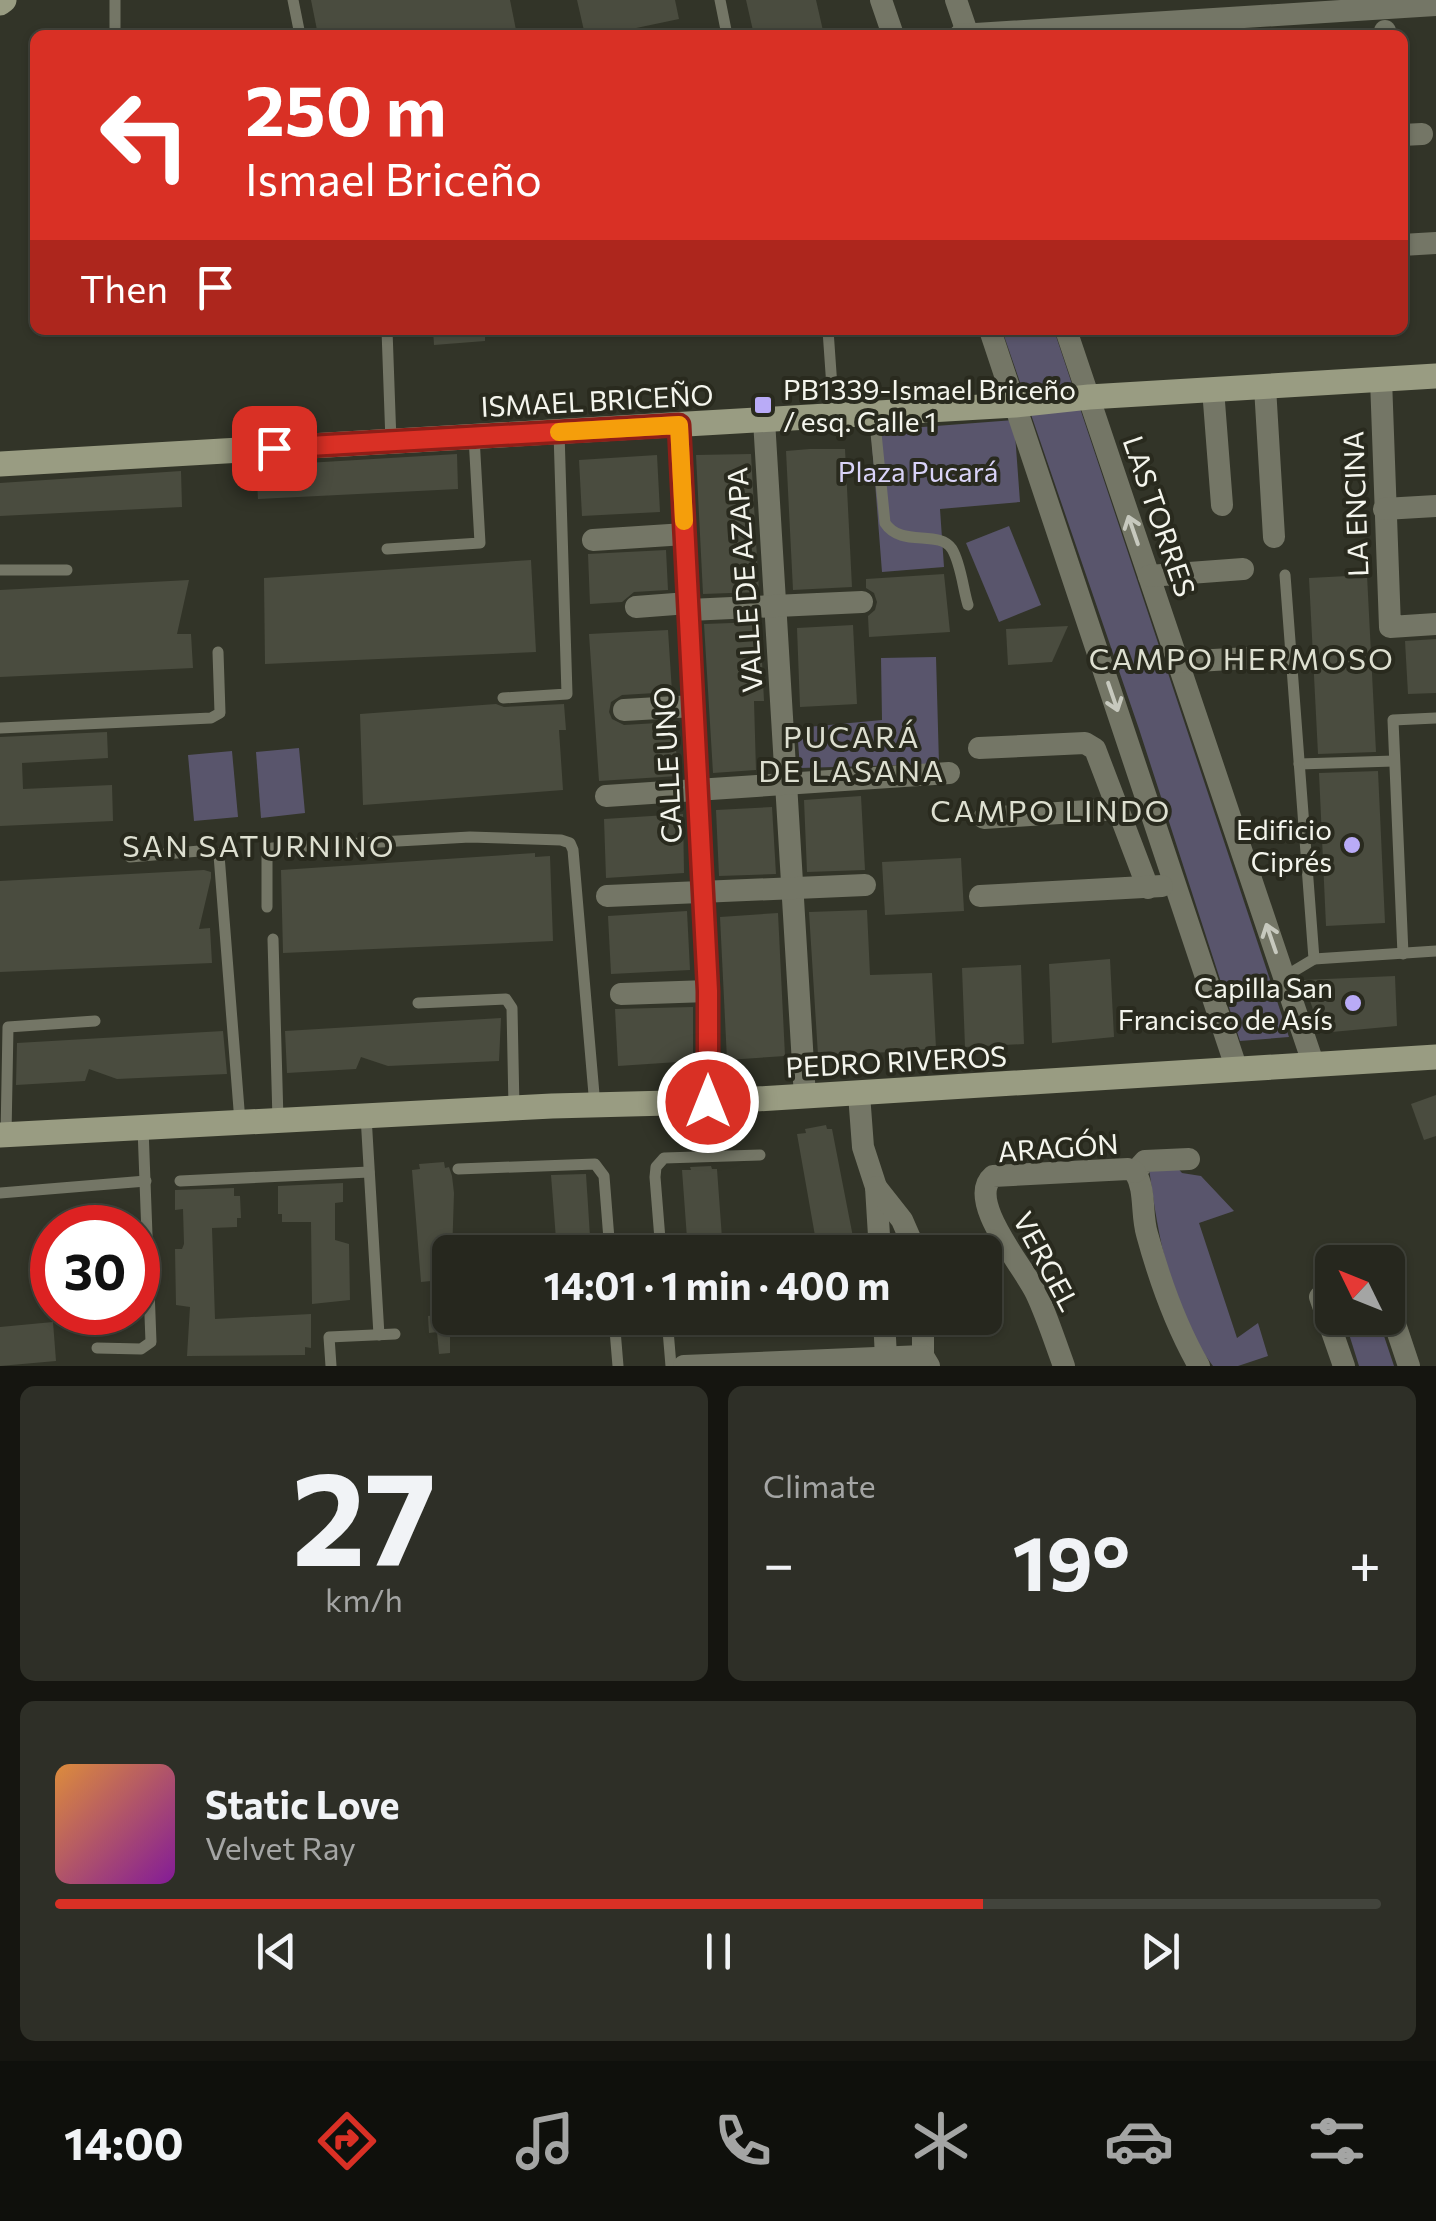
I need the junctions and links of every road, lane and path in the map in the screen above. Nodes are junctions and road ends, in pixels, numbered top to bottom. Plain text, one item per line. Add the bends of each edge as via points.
1 (116, 0) edge
2 (293, 0) edge
3 (720, 0) edge
4 (882, 0) edge
5 (956, 0) edge
6 (1436, 5) edge
7 (1296, 6) edge
8 (115, 30) edge
9 (299, 30) edge
10 (726, 30) edge
11 (891, 30) edge
12 (964, 30) edge
13 (1022, 30) edge
14 (1436, 243) edge
15 (1408, 245) edge
16 (386, 335) edge
17 (828, 335) edge
18 (992, 335) edge
19 (1068, 335) edge
20 (1436, 376) edge
21 (1381, 380) junction
22 (1264, 386) junction
23 (1213, 390) junction
24 (1089, 397) junction
25 (1016, 405) junction
26 (874, 413) junction
27 (834, 416) junction
28 (764, 420) junction
29 (679, 425) junction
30 (559, 432) junction
31 (474, 437) junction
32 (391, 442) junction
33 (0, 464) edge
34 (1222, 505) dead end
35 (1436, 506) edge
36 (1384, 509) junction
37 (685, 534) junction
38 (1274, 537) dead end
39 (593, 540) dead end
40 (387, 549) dead end
41 (1244, 569) dead end
42 (0, 570) edge
43 (67, 570) dead end
44 (1285, 575) dead end
45 (1149, 576) junction
46 (862, 602) dead end
47 (968, 605) dead end
48 (689, 606) junction
49 (776, 606) junction
50 (636, 607) dead end
51 (1436, 624) edge
52 (218, 652) dead end
53 (1249, 658) dead end
54 (1178, 662) junction
55 (504, 698) dead end
56 (694, 706) junction
57 (624, 710) dead end
58 (1436, 718) edge
59 (0, 728) edge
60 (979, 748) dead end
61 (1394, 761) junction
62 (1300, 764) junction
63 (949, 773) dead end
64 (786, 784) junction
65 (698, 790) junction
66 (606, 796) dead end
67 (1118, 809) junction
68 (984, 818) dead end
69 (130, 857) dead end
70 (865, 884) dead end
71 (1176, 884) junction
72 (791, 888) junction
73 (1148, 888) junction
74 (703, 892) junction
75 (607, 896) dead end
76 (980, 896) dead end
77 (267, 907) dead end
78 (273, 938) dead end
79 (1436, 951) edge
80 (1403, 954) junction
81 (1314, 959) junction
82 (1284, 977) junction
83 (708, 991) junction
84 (621, 994) dead end
85 (418, 1004) dead end
86 (95, 1021) dead end
87 (1436, 1056) edge
88 (1313, 1063) junction
89 (1237, 1070) junction
90 (859, 1094) junction
91 (805, 1097) junction
92 (708, 1102) junction
93 (595, 1106) junction
94 (514, 1108) junction
95 (366, 1116) junction
96 (278, 1120) junction
97 (240, 1122) junction
98 (143, 1127) junction
99 (3, 1135) edge
100 (760, 1155) dead end
101 (1189, 1158) dead end
102 (458, 1168) dead end
103 (369, 1172) junction
104 (1135, 1172) junction
105 (146, 1181) junction
106 (180, 1181) dead end
107 (986, 1182) joint
108 (876, 1187) junction
109 (0, 1193) edge
110 (609, 1235) edge
111 (660, 1235) edge
112 (879, 1235) edge
113 (909, 1235) edge
114 (395, 1334) dead end
115 (378, 1335) junction
116 (615, 1335) edge
117 (668, 1335) edge
118 (894, 1335) edge
119 (917, 1335) edge
120 (1333, 1335) edge
121 (1399, 1335) edge
122 (97, 1348) dead end
123 (910, 1361) edge
124 (771, 1364) edge
125 (331, 1366) edge
126 (618, 1366) edge
127 (671, 1366) edge
128 (684, 1366) edge
129 (1064, 1366) edge
130 (1198, 1366) edge
131 (1344, 1366) edge
132 (1409, 1366) edge

1 - 8 lane
2 - 9 lane
3 - 10 lane
4 - 11 street
5 - 12 street
6 - 7 street
7 - 13 street
14 - 15 street
16 - 32 lane
17 - 27 lane
18 - 25 street
19 - 24 street, LAS TORRES
20 - 21 street, ISMAEL BRICEÑO
21 - 22 street, ISMAEL BRICEÑO
21 - 36 street, LA ENCINA
22 - 23 street, ISMAEL BRICEÑO
22 - 38 street
23 - 24 street, ISMAEL BRICEÑO
23 - 34 street
24 - 25 street, ISMAEL BRICEÑO
45 -> 24 street, LAS TORRES
25 - 26 street, ISMAEL BRICEÑO
25 -> 71 street
26 - 27 street, ISMAEL BRICEÑO
26 - 47 lane via 885,524 897,535 941,541 952,549
27 - 28 street, ISMAEL BRICEÑO
28 - 29 street, ISMAEL BRICEÑO
28 - 49 street, VALLE DE AZAPA
29 - 30 street, ISMAEL BRICEÑO
29 - 37 street, CALLE UNO
30 - 31 street, ISMAEL BRICEÑO
30 - 55 lane via 566,694
31 - 32 street, ISMAEL BRICEÑO
31 - 40 lane via 480,543
32 - 33 street, ISMAEL BRICEÑO
35 - 36 street
36 - 51 street, LA ENCINA via 1390,627
37 - 39 street
37 - 48 street, CALLE UNO
41 - 45 street
42 - 43 lane
44 - 62 lane
45 - 54 street, LAS TORRES
46 - 49 street
48 - 49 street
48 - 50 street
48 - 56 street, CALLE UNO
49 - 64 street, VALLE DE AZAPA
52 - 59 lane via 220,713 211,718
53 - 54 street
82 -> 54 street, LAS TORRES
56 - 57 street
56 - 65 street, CALLE UNO
58 - 61 lane via 1392,720
60 - 67 street via 1085,742 1095,749
61 - 62 lane
61 - 80 lane
62 - 81 lane
63 - 64 street
64 - 65 street
64 - 72 street, VALLE DE AZAPA
65 - 66 street
65 - 74 street, CALLE UNO
67 - 68 street
67 - 73 street
69 - 97 lane via 211,850 219,855
70 - 72 street
71 - 73 street
71 - 89 street
72 - 74 street
72 - 91 street, VALLE DE AZAPA
73 - 76 street
74 - 75 street
74 - 83 street, CALLE UNO
77 - 93 lane via 272,848 470,836 570,843
78 - 96 lane
79 - 80 lane
80 - 81 lane
81 - 82 lane
82 - 88 street, LAS TORRES
83 - 84 street
83 - 92 street, CALLE UNO
85 - 94 lane via 506,998 512,1008
86 - 99 lane via 8,1027
87 - 88 street, PEDRO RIVEROS
88 - 89 street, PEDRO RIVEROS
89 - 90 street, PEDRO RIVEROS
90 - 91 street, PEDRO RIVEROS
90 - 108 street via 862,1146
91 - 92 street, PEDRO RIVEROS
92 - 93 street, PEDRO RIVEROS
93 - 94 street, PEDRO RIVEROS
94 - 95 street, PEDRO RIVEROS
95 - 96 street, PEDRO RIVEROS
95 - 103 lane
96 - 97 street, PEDRO RIVEROS
97 - 98 street, PEDRO RIVEROS
98 - 99 street, PEDRO RIVEROS
98 - 105 lane
100 - 111 lane via 664,1158 655,1176
101 - 104 street, ARAGÓN via 1145,1161
102 - 110 lane via 595,1164 604,1176
103 - 106 lane
103 - 115 lane
104 - 107 street, ARAGÓN via 993,1176
104 - 130 street via 1146,1231
105 - 109 lane
105 - 122 lane via 151,1342 141,1349
107 - 129 street, VERGEL via 988,1212 1036,1293
108 - 112 street
108 - 113 street
114 - 115 lane
115 - 125 lane via 329,1337
116 - 126 lane
117 - 127 lane
118 - 123 street
119 - 123 street
120 - 131 street
121 - 132 street
123 - 124 street
124 - 128 street

